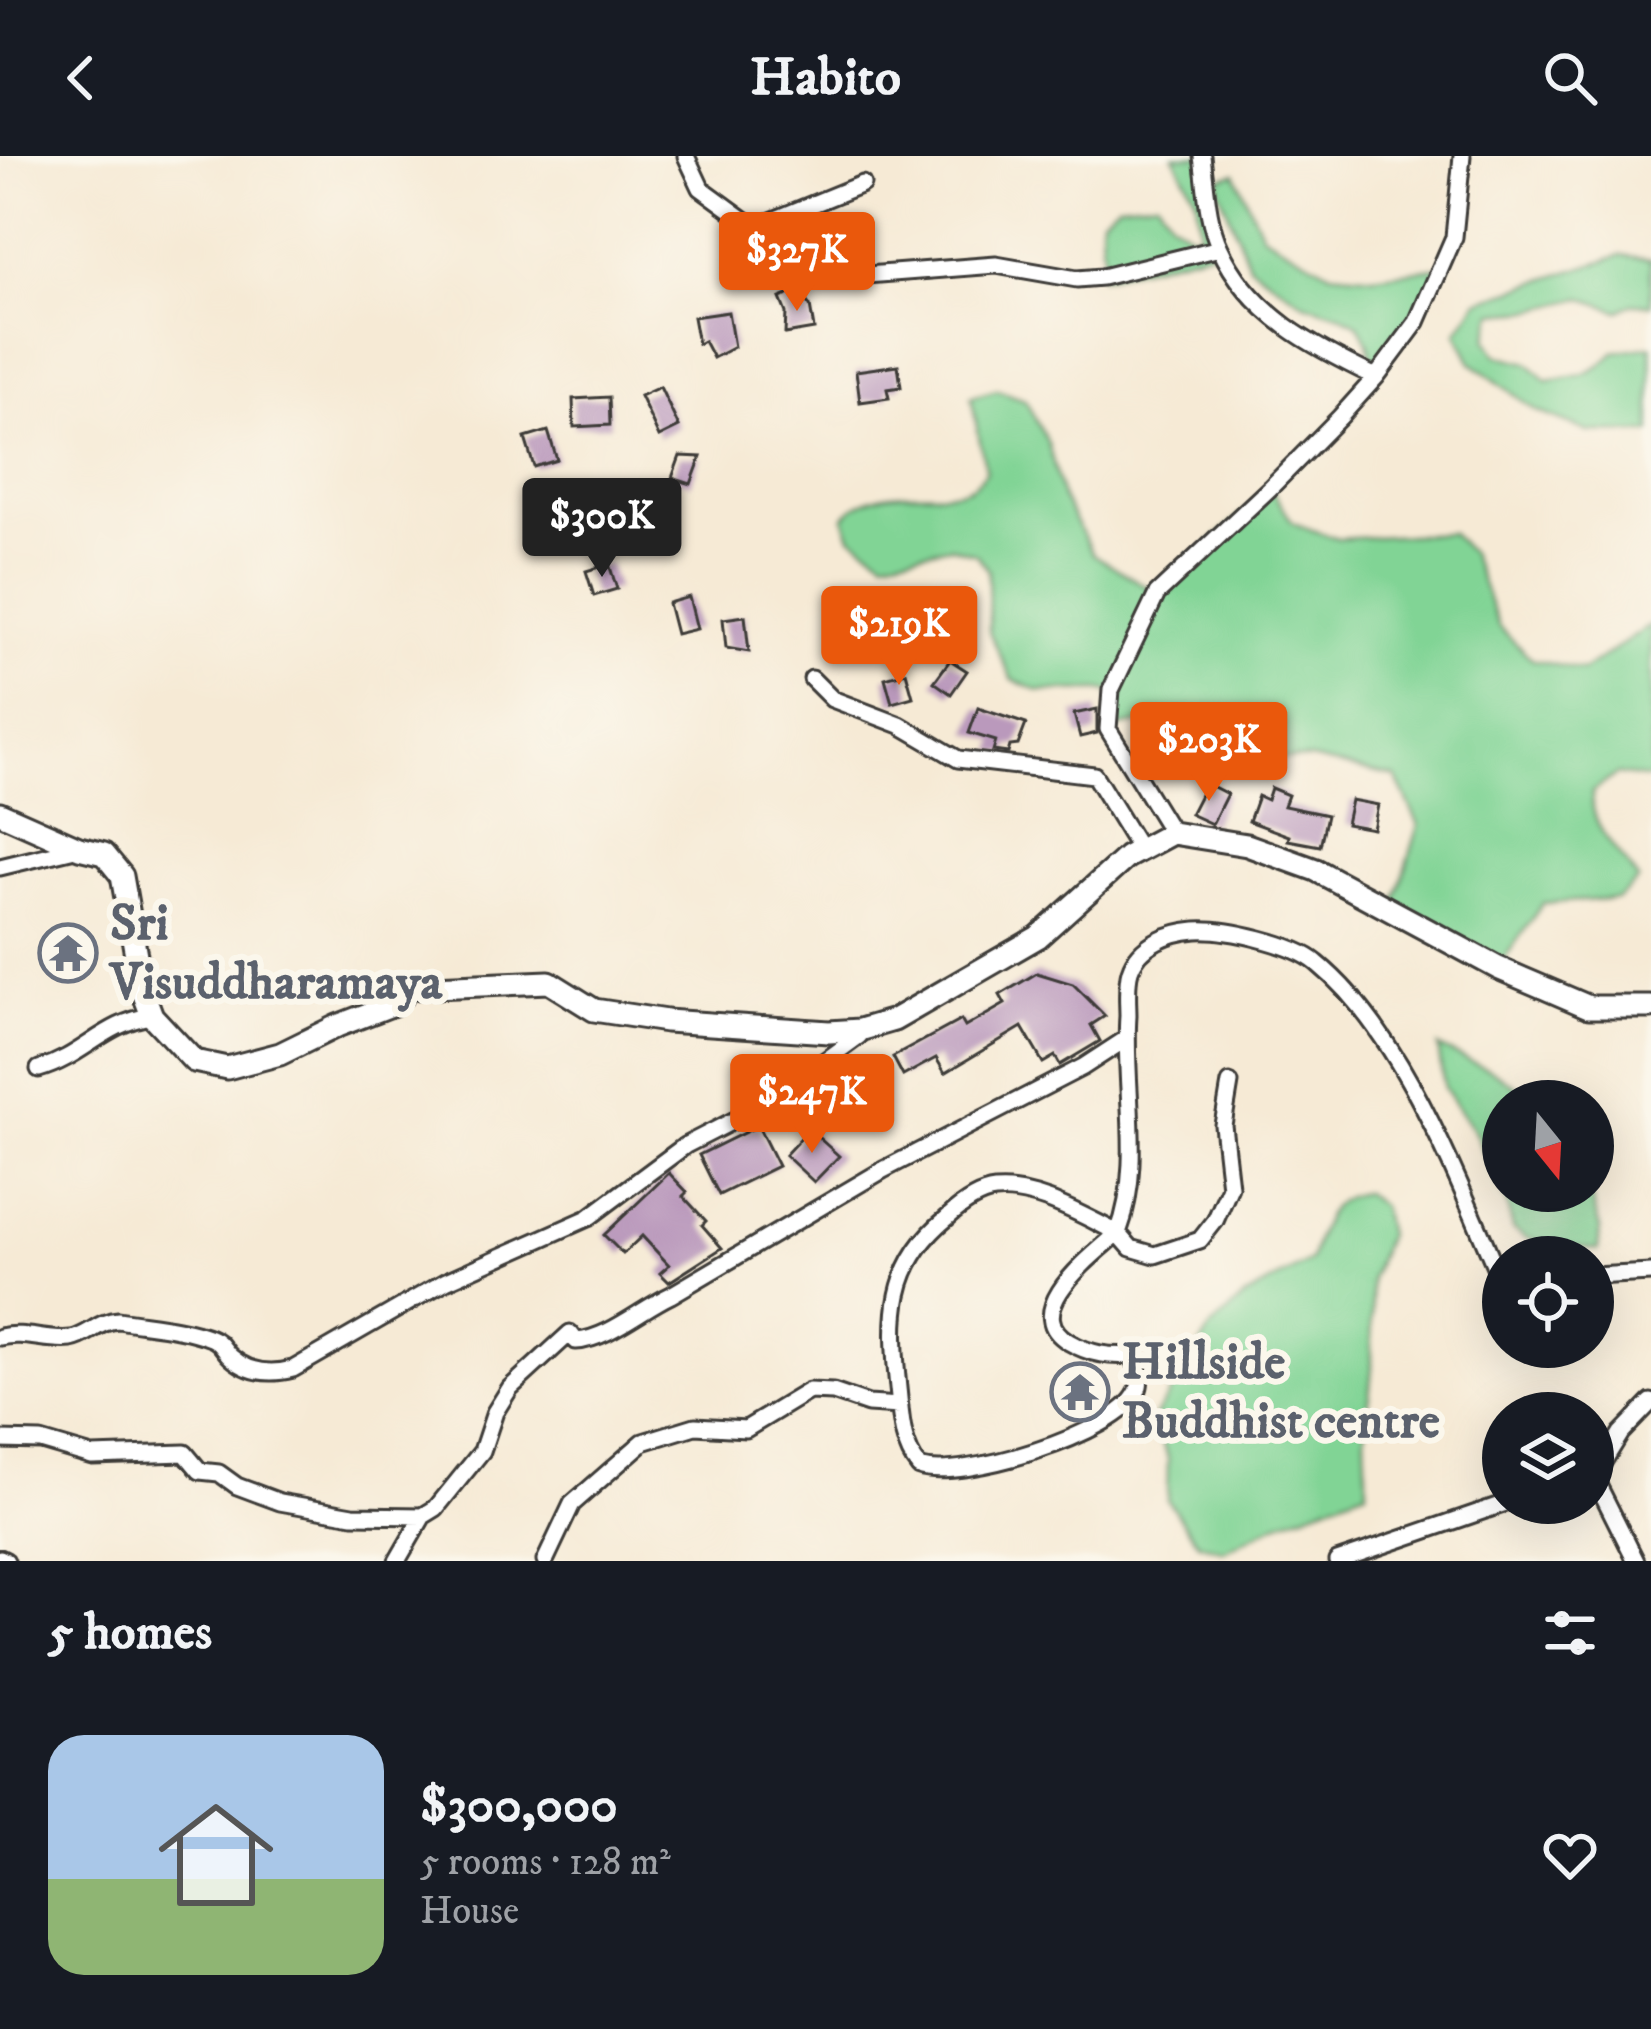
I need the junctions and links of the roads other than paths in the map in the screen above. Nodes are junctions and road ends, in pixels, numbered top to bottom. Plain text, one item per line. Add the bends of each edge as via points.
1 (686, 156) edge
2 (1202, 156) edge
3 (1462, 156) edge
4 (862, 184) dead end
5 (754, 228) junction
6 (1220, 248) junction
7 (1376, 377) junction
8 (812, 679) dead end
9 (0, 814) edge
10 (1172, 833) junction
11 (79, 848) junction
12 (1140, 850) junction
13 (0, 867) edge
14 (1651, 1007) edge
15 (152, 1016) junction
16 (860, 1030) junction
17 (1126, 1040) junction
18 (39, 1070) dead end
19 (1229, 1083) dead end
20 (1118, 1233) junction
21 (1482, 1237) edge
22 (1651, 1274) edge
23 (1614, 1275) edge
24 (0, 1337) edge
25 (1651, 1402) edge
26 (900, 1406) junction
27 (0, 1440) edge
28 (1614, 1445) edge
29 (1482, 1511) edge
30 (423, 1516) junction
31 (1614, 1518) edge
32 (397, 1561) edge
33 (545, 1561) edge
34 (1337, 1561) edge
35 (1636, 1561) edge

1 - 5 street via 701,188
2 - 6 street
3 - 7 street via 1454,237 1417,322
4 - 5 street
5 - 6 street via 867,275 996,265 1077,279
6 - 7 street via 1282,327
7 - 10 street via 1157,594 1111,691 1108,729
8 - 12 street via 832,698 900,724 958,759 1094,775
9 - 11 main road
10 - 12 main road
10 - 14 main road via 1247,844 1316,870 1589,1007
11 - 13 street
11 - 15 main road via 104,854 122,876
12 - 16 main road via 1038,937 894,1020
15 - 16 main road via 194,1061 227,1068 280,1054 394,1004 410,988 549,982 594,1010
15 - 18 street via 125,1019
16 - 24 street via 766,1104 686,1145 588,1218 446,1281 293,1370 247,1368 204,1335 118,1320 74,1339
17 - 20 street via 1132,1150
17 - 21 street via 1130,971 1166,934 1242,933 1315,960 1370,1021 1434,1128
17 - 30 street via 621,1324 584,1341 570,1333 510,1388 482,1451
19 - 20 street via 1223,1125 1230,1187 1215,1221 1200,1240 1155,1255 1131,1248
20 - 26 street via 1043,1199 994,1191 965,1202 909,1259 894,1301
20 - 26 street via 1069,1277 1051,1316 1054,1329 1078,1346 1133,1355 1135,1398 1107,1422 1065,1442 931,1472 910,1457
22 - 23 street
25 - 28 street
26 - 33 street via 809,1391 746,1430 695,1426 644,1442 572,1504
27 - 30 street via 92,1456 185,1453 200,1471 280,1502
29 - 34 street
30 - 32 street
31 - 35 street

